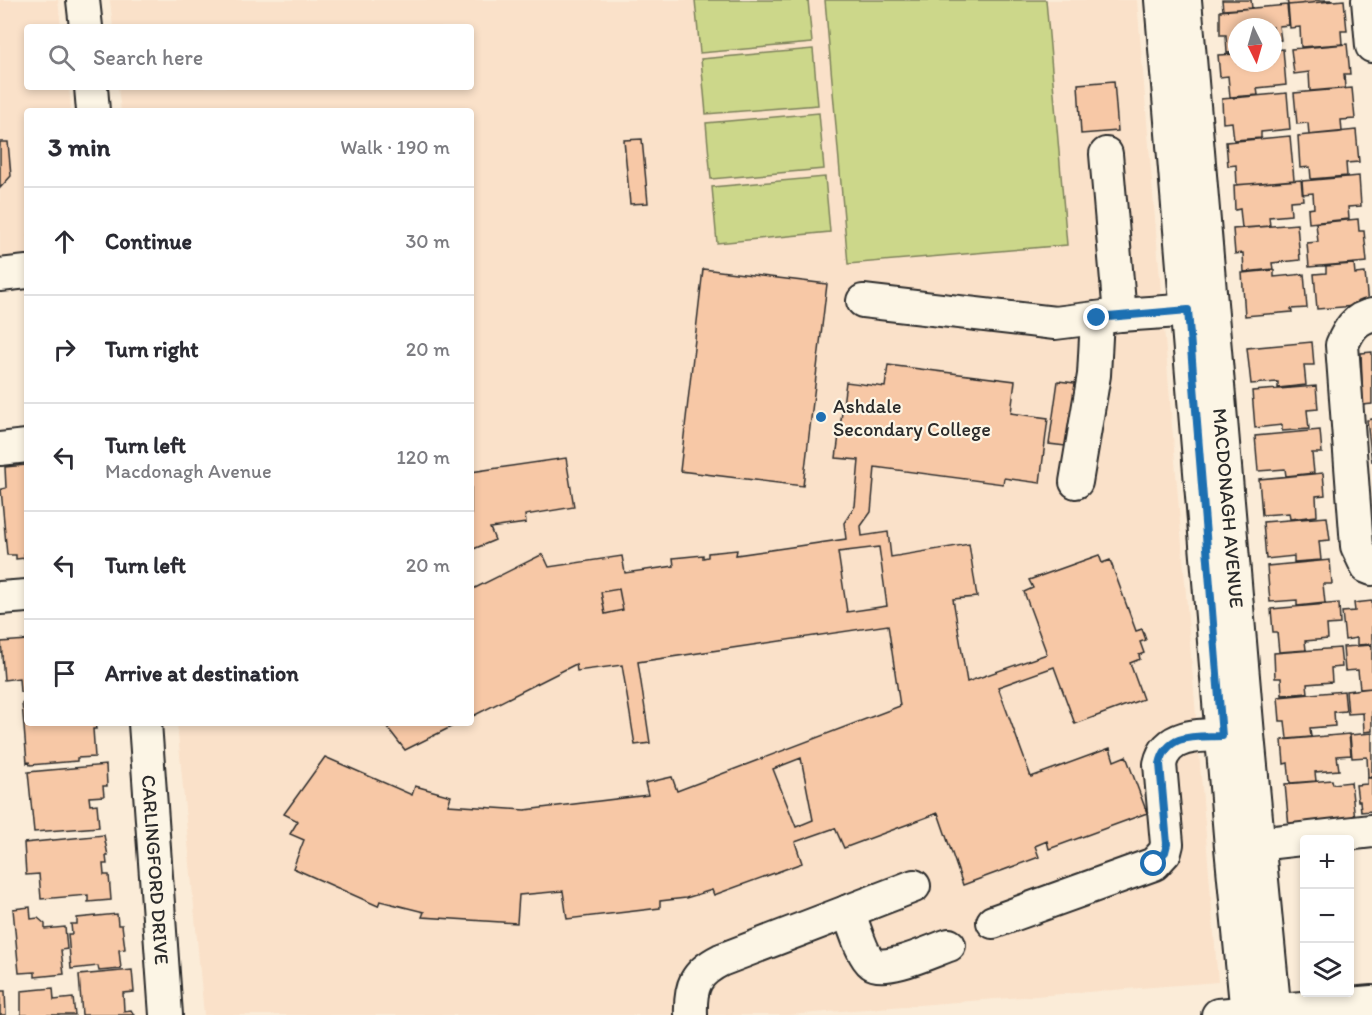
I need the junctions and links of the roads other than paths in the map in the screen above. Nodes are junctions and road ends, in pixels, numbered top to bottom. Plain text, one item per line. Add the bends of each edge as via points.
1 (83, 0) edge
2 (1161, 0) edge
3 (1185, 0) edge
4 (1368, 0) edge
5 (86, 24) edge
6 (1372, 46) edge
7 (91, 90) edge
8 (93, 108) edge
9 (1106, 154) dead end
10 (24, 272) edge
11 (0, 274) edge
12 (863, 301) dead end
13 (1199, 309) junction
14 (1372, 315) edge
15 (1109, 316) junction
16 (24, 446) edge
17 (0, 449) edge
18 (1076, 482) dead end
19 (1372, 569) edge
20 (24, 596) edge
21 (0, 598) edge
22 (145, 726) edge
23 (1235, 735) junction
24 (1372, 831) edge
25 (1245, 845) junction
26 (915, 886) dead end
27 (848, 911) junction
28 (993, 922) dead end
29 (950, 945) dead end
30 (1372, 1002) edge
31 (1252, 1014) edge
32 (166, 1015) edge
33 (691, 1015) edge

1 - 5 street
2 - 13 street, MACDONAGH AVENUE
3 - 13 street, MACDONAGH AVENUE
4 - 6 street
7 - 8 street
9 - 15 street
10 - 11 street
12 - 15 street via 1055,323
13 - 15 street
13 - 23 street, MACDONAGH AVENUE
14 - 19 street via 1350,328 1342,345 1358,546 1367,567
15 - 18 street via 1094,375
16 - 17 street
20 - 21 street
22 - 32 street, CARLINGFORD DRIVE
23 - 25 street, MACDONAGH AVENUE
23 - 28 street via 1191,737 1167,746 1160,764 1167,844 1154,864
24 - 25 street
25 - 31 street, MACDONAGH AVENUE
26 - 27 street
27 - 29 street via 867,957 880,966
27 - 33 street via 706,967 693,986
30 - 31 street

